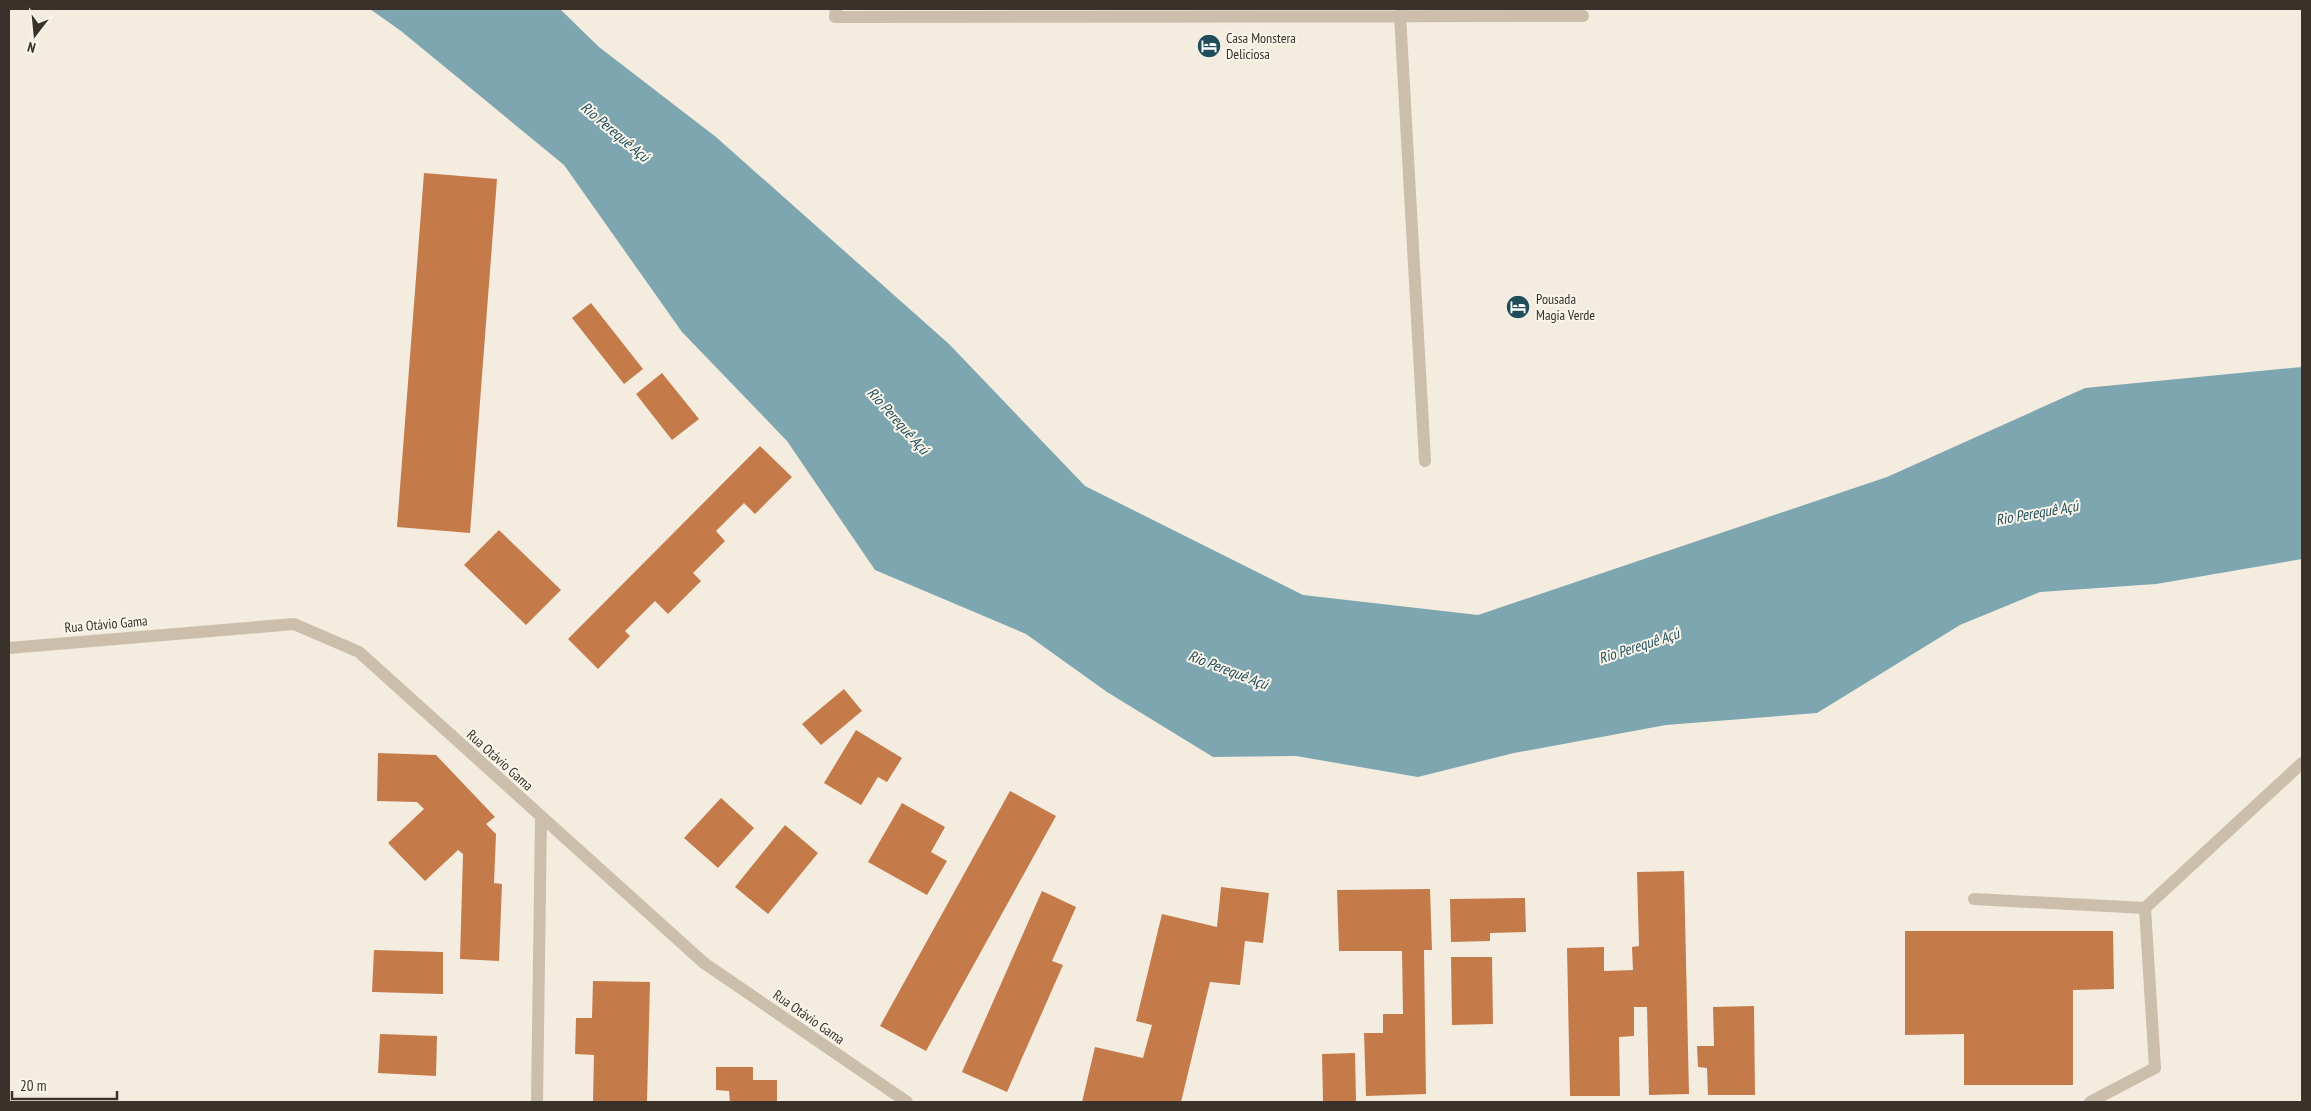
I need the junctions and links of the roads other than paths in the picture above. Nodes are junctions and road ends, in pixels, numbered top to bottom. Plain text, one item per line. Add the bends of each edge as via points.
1 (836, 13) edge
2 (1400, 16) junction
3 (1583, 16) dead end
4 (1425, 461) dead end
5 (9, 648) edge
6 (2302, 763) edge
7 (541, 818) junction
8 (1974, 899) dead end
9 (2145, 908) junction
10 (537, 1102) edge
11 (907, 1102) edge
12 (2090, 1102) edge

1 - 2 street
2 - 3 street
2 - 4 street
5 - 7 street, Rua Otávio Gama via 294,624 359,652
6 - 9 street
7 - 10 street
7 - 11 street, Rua Otávio Gama via 704,963
8 - 9 street
9 - 12 street via 2155,1068

